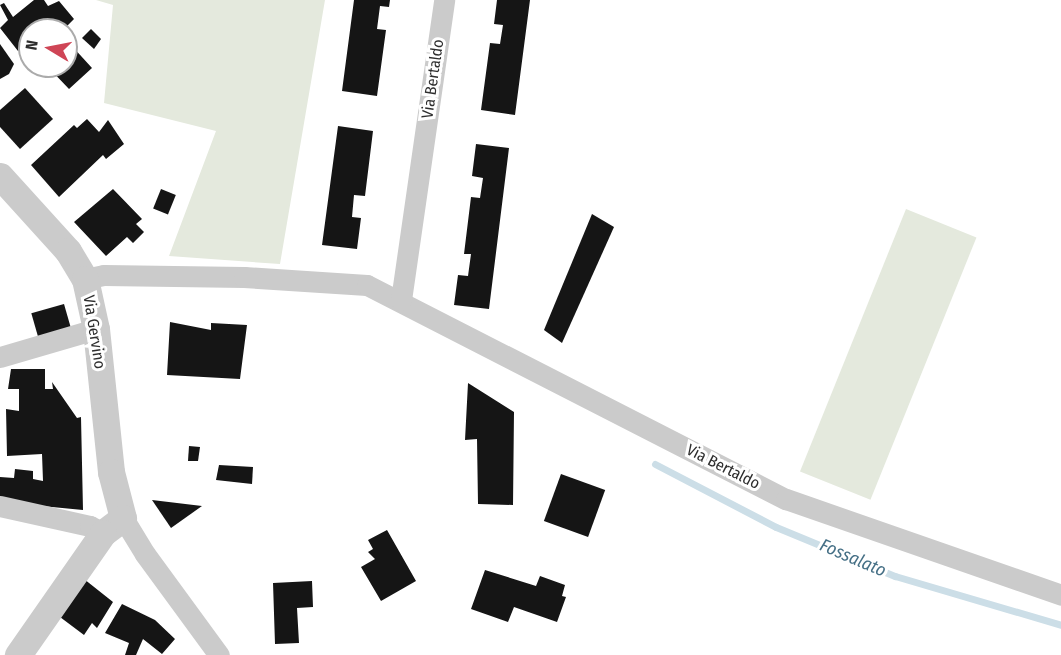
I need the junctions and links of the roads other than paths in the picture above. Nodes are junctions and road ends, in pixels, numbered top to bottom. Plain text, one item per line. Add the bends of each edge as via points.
1 (444, 0) edge
2 (0, 176) edge
3 (95, 277) junction
4 (401, 300) junction
5 (96, 329) junction
6 (0, 357) edge
7 (0, 506) edge
8 (113, 525) junction
9 (1061, 595) edge
10 (18, 655) edge
11 (219, 655) edge

1 - 4 street, Via Bertaldo
2 - 3 street, Via Gervino
3 - 4 street, Via Bertaldo via 244,277 367,285
3 - 5 street, Via Gervino
4 - 9 street, Via Bertaldo via 786,499
5 - 6 street
5 - 8 street, Via Gervino
7 - 8 street via 90,526
8 - 10 street
8 - 11 street via 145,554

